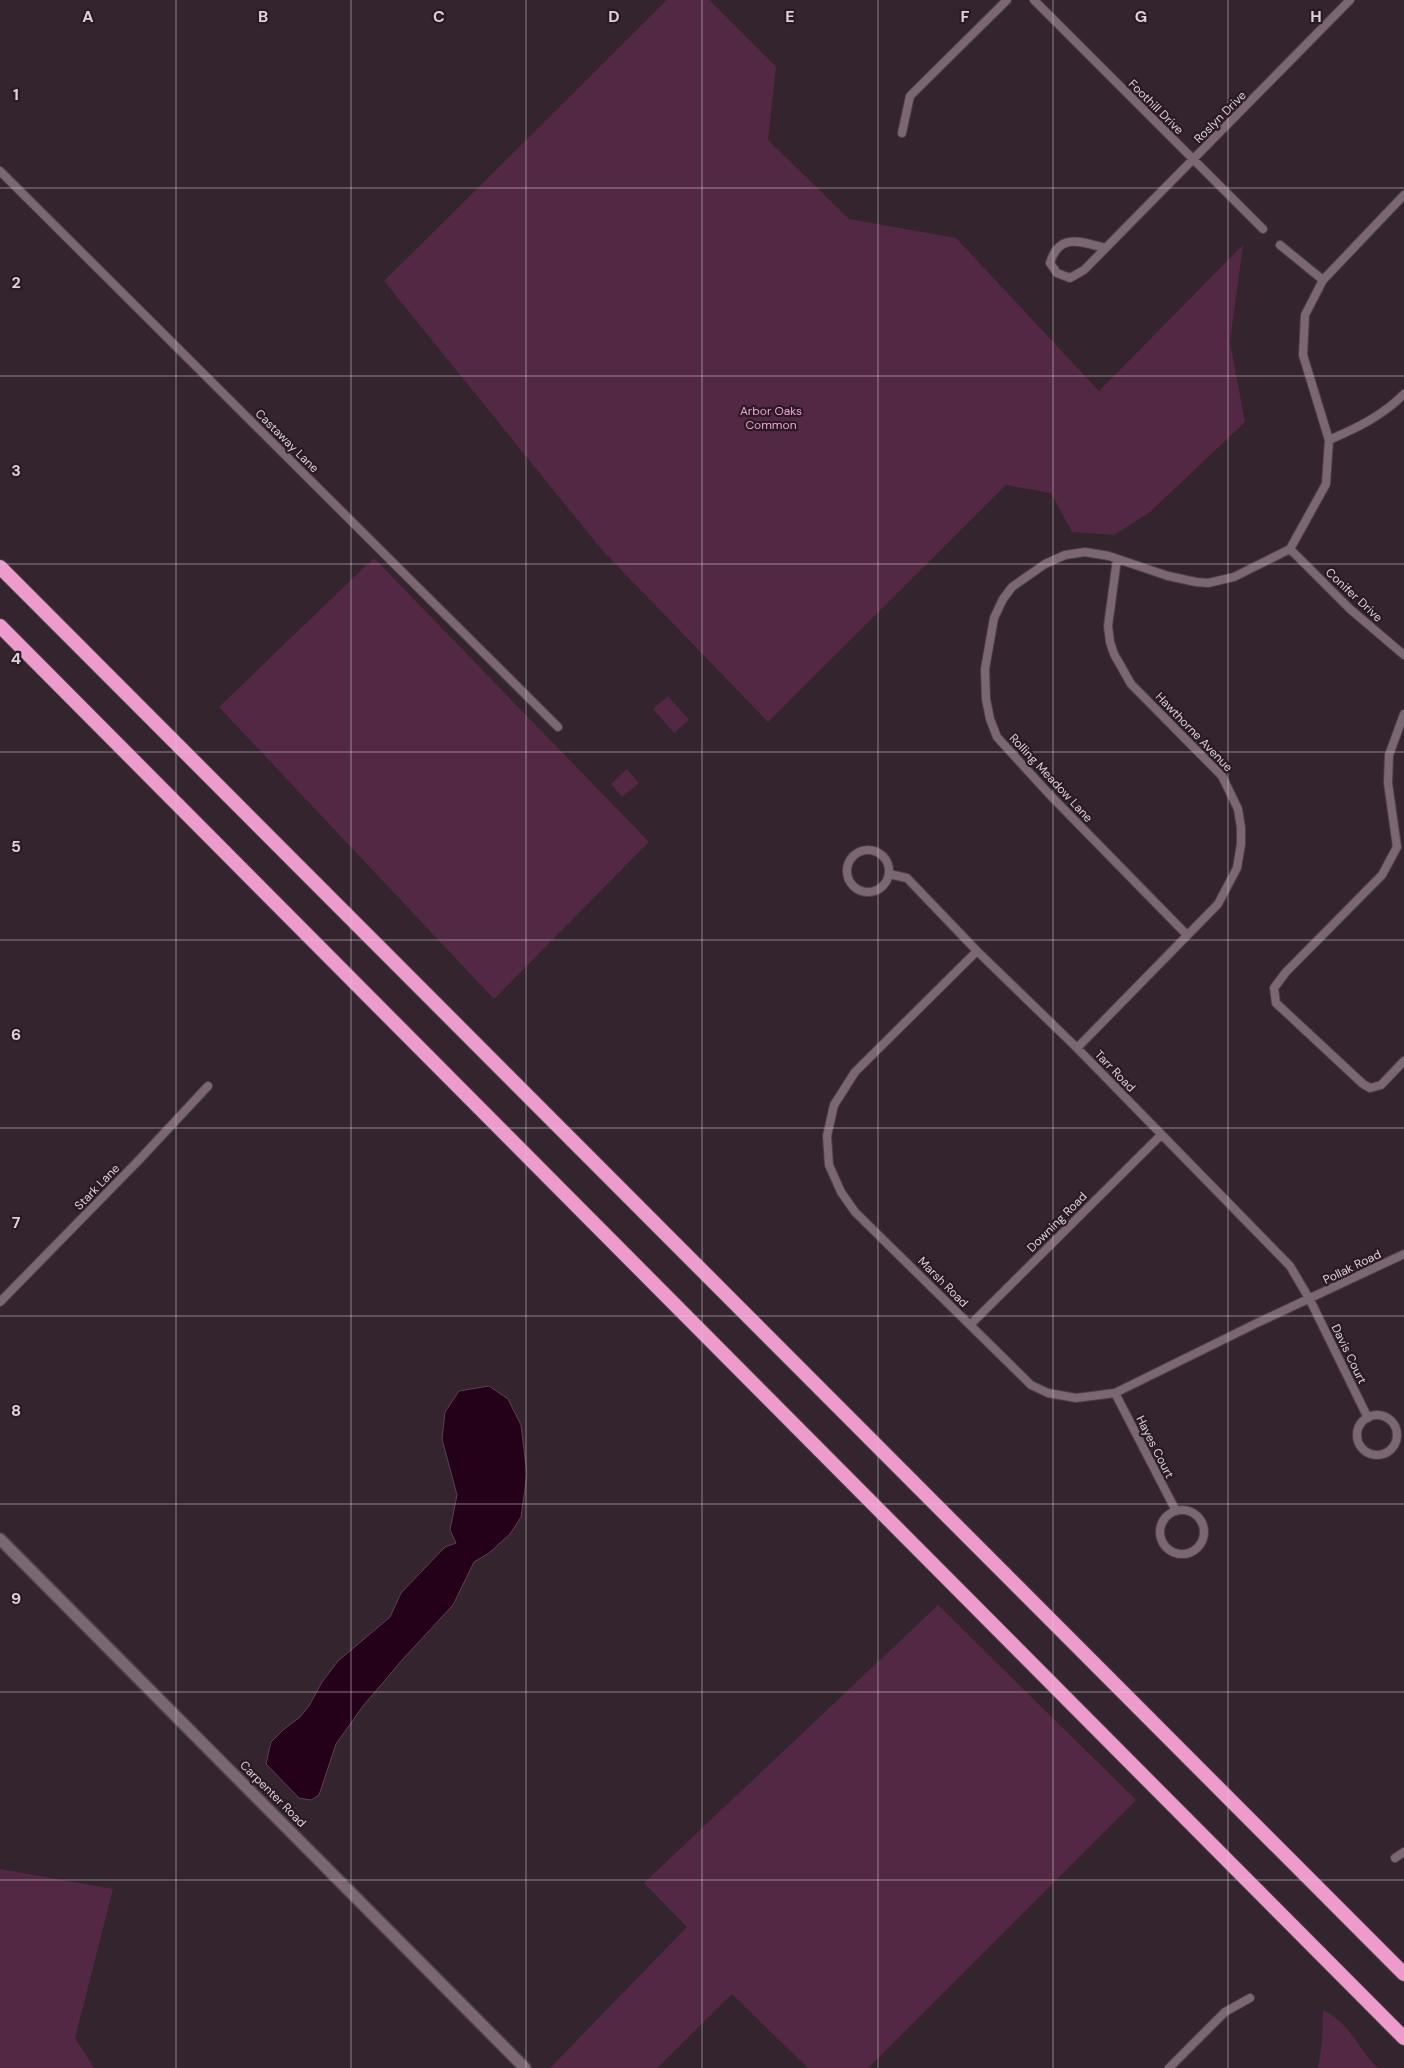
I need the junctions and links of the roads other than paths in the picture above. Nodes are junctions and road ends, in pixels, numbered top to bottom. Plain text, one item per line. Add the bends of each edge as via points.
1 (1007, 0) edge
2 (1034, 0) edge
3 (1350, 0) edge
4 (902, 133) dead end
5 (1193, 160) junction
6 (0, 171) edge
7 (1404, 195) edge
8 (1263, 229) dead end
9 (1280, 245) dead end
10 (1105, 248) junction
11 (1323, 280) junction
12 (1404, 394) edge
13 (1329, 440) junction
14 (1290, 549) junction
15 (1117, 559) junction
16 (0, 567) edge
17 (0, 626) edge
18 (1404, 655) edge
19 (1404, 714) edge
20 (558, 727) dead end
21 (889, 874) junction
22 (1186, 934) junction
23 (977, 952) junction
24 (1077, 1048) junction
25 (1404, 1062) edge
26 (208, 1086) dead end
27 (1160, 1135) junction
28 (1404, 1254) edge
29 (1310, 1300) junction
30 (0, 1302) edge
31 (970, 1325) junction
32 (1115, 1393) junction
33 (1368, 1418) junction
34 (1176, 1511) junction
35 (0, 1539) edge
36 (1404, 1852) edge
37 (1396, 1858) dead end
38 (1347, 1917) junction
39 (1404, 1964) edge
40 (1404, 1974) edge
41 (1250, 1998) dead end
42 (1383, 2017) junction
43 (1404, 2038) edge
44 (1404, 2044) edge
45 (526, 2068) edge
46 (1169, 2068) edge

1 - 4 street via 910,96
2 - 5 street, Foothill Drive
3 - 5 street, Roslyn Drive
5 - 8 street, Foothill Drive
5 - 10 street, Roslyn Drive
6 - 20 street, Castaway Lane
7 - 11 street
9 - 11 street
10 - 10 street, Roslyn Drive via 1084,270 1070,278 1058,273 1050,263 1053,254 1063,244 1074,240
11 - 13 street via 1305,315 1303,356
12 - 13 street via 1392,407 1368,422
13 - 14 street via 1326,484
14 - 15 street, Rolling Meadow Lane via 1234,576 1208,583 1168,576
14 - 18 street, Conifer Drive via 1350,609
15 - 22 street, Hawthorne Avenue via 1108,620 1114,654 1132,684 1222,776 1240,818 1241,844 1231,881 1218,904
15 - 22 street, Rolling Meadow Lane via 1085,552 1066,555 1044,564 1012,587 994,618 990,635 985,669 986,699 990,719 1004,746
16 - 38 highway
17 - 42 highway
19 - 25 street via 1389,755 1388,783 1397,847 1382,876 1274,988 1276,1003 1370,1088 1381,1085
21 - 21 street via 878,890 865,892 848,881 847,866 855,854 875,851 886,860
21 - 23 street, Tarr Road via 907,878
22 - 24 street, Hawthorne Avenue
23 - 24 street, Tarr Road
23 - 31 street, Marsh Road via 855,1072 834,1105 827,1136 828,1165 855,1212
24 - 27 street, Tarr Road
26 - 30 street, Stark Lane
27 - 29 street, Tarr Road via 1290,1266
27 - 31 street, Downing Road
28 - 29 street, Pollak Road
29 - 32 street, Marsh Road
29 - 33 street, Davis Court
31 - 32 street, Marsh Road via 1031,1385 1048,1393 1076,1398
32 - 34 street, Hayes Court
33 - 33 street via 1380,1416 1395,1427 1394,1446 1384,1454 1371,1454 1361,1446 1358,1434
34 - 34 street via 1196,1515 1204,1528 1198,1548 1185,1554 1171,1551 1160,1534 1164,1520
35 - 45 main road, Carpenter Road
36 - 37 street
38 - 39 highway
38 - 40 highway
41 - 46 street via 1226,2012
42 - 43 highway
42 - 44 highway

